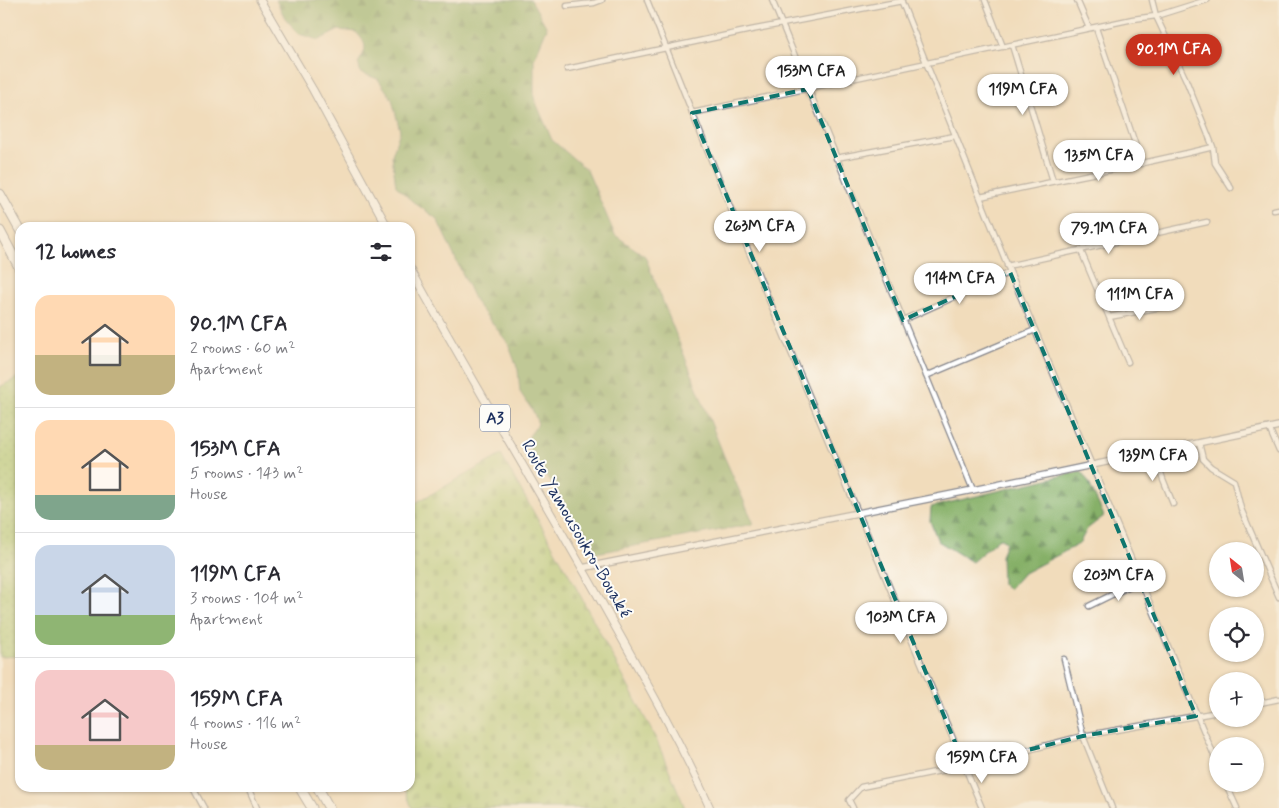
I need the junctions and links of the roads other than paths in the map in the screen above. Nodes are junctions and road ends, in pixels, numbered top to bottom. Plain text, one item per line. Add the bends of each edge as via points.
1 (260, 0) edge
2 (602, 0) edge
3 (647, 0) edge
4 (772, 0) edge
5 (985, 0) edge
6 (1077, 0) edge
7 (1152, 0) edge
8 (1207, 0) edge
9 (901, 1) edge
10 (566, 6) dead end
11 (1156, 16) junction
12 (782, 25) junction
13 (1089, 28) junction
14 (1096, 28) junction
15 (1012, 45) junction
16 (1002, 47) junction
17 (667, 49) junction
18 (926, 64) junction
19 (568, 70) dead end
20 (808, 89) junction
21 (692, 113) junction
22 (956, 136) junction
23 (1212, 148) junction
24 (836, 158) junction
25 (1142, 164) junction
26 (1053, 181) junction
27 (1231, 188) dead end
28 (0, 194) edge
29 (980, 197) junction
30 (16, 222) edge
31 (385, 222) edge
32 (1207, 222) dead end
33 (0, 231) edge
34 (1081, 251) junction
35 (15, 260) edge
36 (1007, 266) junction
37 (1010, 272) junction
38 (415, 277) edge
39 (1167, 306) dead end
40 (1109, 317) junction
41 (903, 320) junction
42 (1036, 330) junction
43 (1128, 362) dead end
44 (926, 376) junction
45 (1279, 426) edge
46 (1269, 428) junction
47 (1199, 443) junction
48 (1279, 451) edge
49 (1154, 452) junction
50 (1092, 465) junction
51 (973, 490) junction
52 (1173, 504) dead end
53 (857, 513) junction
54 (582, 568) junction
55 (1140, 581) junction
56 (1279, 597) edge
57 (1089, 606) dead end
58 (1064, 659) dead end
59 (1279, 699) edge
60 (1264, 702) edge
61 (1209, 714) edge
62 (1196, 716) junction
63 (1083, 736) junction
64 (1209, 745) edge
65 (965, 766) junction
66 (194, 792) edge
67 (250, 792) edge
68 (302, 792) edge
69 (320, 792) edge
70 (1230, 792) edge
71 (204, 808) edge
72 (257, 808) edge
73 (312, 808) edge
74 (329, 808) edge
75 (710, 808) edge
76 (852, 808) edge
77 (982, 808) edge
78 (1112, 808) edge
79 (1237, 808) edge

1 - 31 main road
2 - 10 street
3 - 17 street
4 - 12 street
5 - 16 street
6 - 13 street
7 - 11 street
8 - 11 street
9 - 12 street
9 - 18 street
11 - 14 street
11 - 23 street via 1186,80
12 - 17 street
12 - 20 street
13 - 14 street
13 - 15 street
14 - 25 street
15 - 16 street
15 - 26 street
16 - 18 street
17 - 19 street
17 - 21 street
18 - 20 street
18 - 22 street
20 - 21 street
20 - 24 street
21 - 53 street
22 - 24 street
22 - 29 street
23 - 25 street
23 - 27 street via 1215,162
24 - 41 street
25 - 26 street
26 - 29 street
28 - 30 highway
29 - 36 street
32 - 34 street
33 - 35 highway
34 - 36 street
34 - 40 street
36 - 37 street
37 - 41 street
37 - 42 street
38 - 54 main road, Route Yamousoukro-Bouaké / A3
39 - 40 street
40 - 43 street
41 - 44 street
42 - 44 street
42 - 50 street
44 - 51 street
45 - 46 street
46 - 47 street
46 - 48 street
47 - 49 street
47 - 56 street via 1204,459 1234,481 1241,509
49 - 50 street
49 - 52 street
50 - 51 street
50 - 55 street
51 - 53 street
53 - 54 street
53 - 65 street
54 - 75 main road, Route Yamousoukro-Bouaké / A3 via 663,713
55 - 57 street
55 - 62 street
58 - 63 street
59 - 60 street
61 - 62 street
62 - 63 street
62 - 64 street
63 - 65 street
63 - 78 street
65 - 76 street via 861,787 849,800
65 - 77 street
66 - 71 street
67 - 72 street
68 - 73 highway
69 - 74 highway
70 - 79 street

